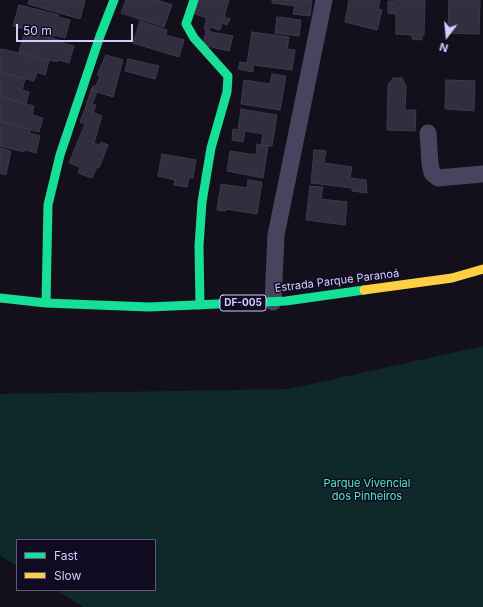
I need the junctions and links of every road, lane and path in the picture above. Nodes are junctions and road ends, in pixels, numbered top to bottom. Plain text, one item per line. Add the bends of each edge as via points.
1 (114, 0) edge
2 (194, 0) edge
3 (324, 0) edge
4 (428, 133) dead end
5 (483, 174) edge
6 (483, 269) edge
7 (0, 298) edge
8 (272, 302) junction
9 (46, 303) junction
10 (200, 305) junction

1 - 9 street via 60,155 48,205
2 - 10 street via 186,24 194,38 228,76 227,92 211,148 202,202
3 - 8 street via 276,236
4 - 5 street via 432,173 438,178
6 - 8 street, Estrada Parque Paranoá / DF-005 via 452,278
7 - 9 street, Estrada Parque Paranoá / DF-005
8 - 10 street, Estrada Parque Paranoá / DF-005
9 - 10 street, Estrada Parque Paranoá / DF-005 via 149,307

